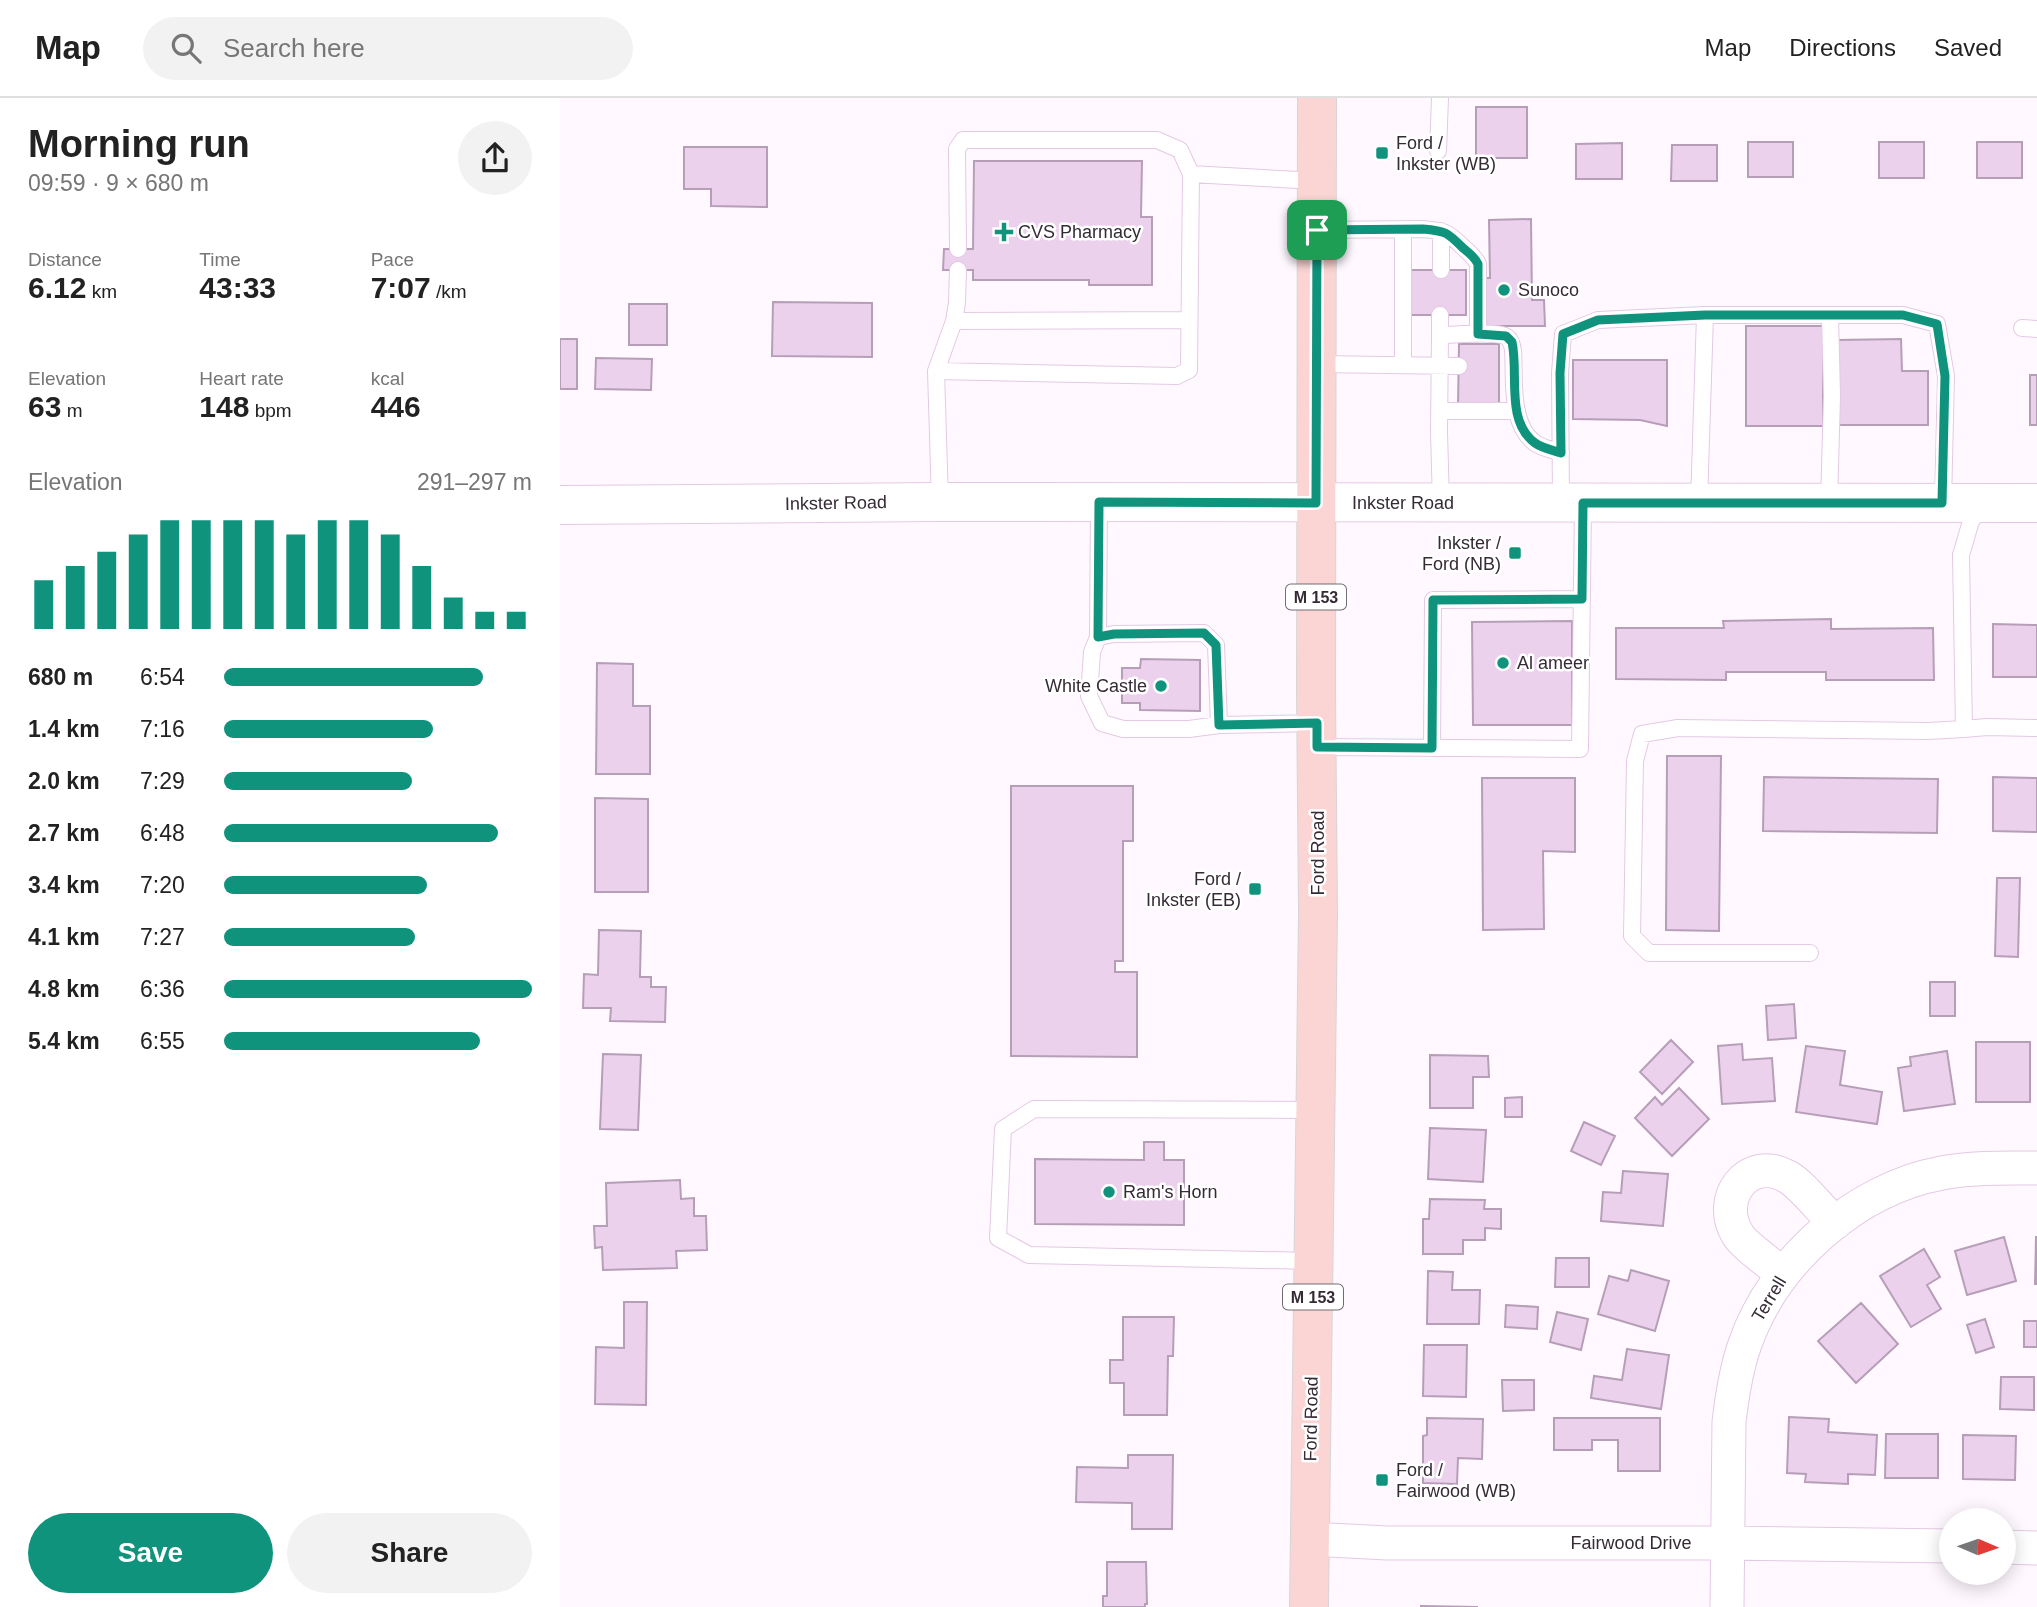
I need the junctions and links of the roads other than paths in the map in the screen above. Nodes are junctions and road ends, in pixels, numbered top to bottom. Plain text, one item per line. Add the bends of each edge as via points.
1 (1317, 98) edge
2 (1440, 98) edge
3 (1438, 151) dead end
4 (1191, 174) junction
5 (1317, 181) junction
6 (1403, 229) junction
7 (1317, 230) junction
8 (1441, 230) junction
9 (958, 249) dead end
10 (958, 270) dead end
11 (1441, 270) dead end
12 (1440, 315) dead end
13 (1705, 315) junction
14 (1826, 315) junction
15 (1188, 320) junction
16 (954, 321) junction
17 (1478, 334) junction
18 (1440, 335) junction
19 (1316, 364) junction
20 (1403, 365) junction
21 (1440, 366) junction
22 (1459, 366) dead end
23 (936, 371) junction
24 (1439, 411) junction
25 (1517, 411) junction
26 (1561, 453) junction
27 (940, 502) junction
28 (1099, 502) junction
29 (1316, 503) junction
30 (1441, 503) junction
31 (1572, 503) junction
32 (1699, 503) junction
33 (1829, 503) junction
34 (1942, 503) junction
35 (1985, 503) junction
36 (2037, 503) edge
37 (560, 505) edge
38 (1582, 599) junction
39 (1098, 637) junction
40 (1219, 725) junction
41 (2037, 728) edge
42 (1964, 729) junction
43 (1317, 735) junction
44 (1432, 748) junction
45 (1811, 953) dead end
46 (1315, 1110) junction
47 (2037, 1168) edge
48 (1835, 1223) junction
49 (1313, 1261) junction
50 (1783, 1274) junction
51 (1310, 1539) junction
52 (1727, 1543) junction
53 (1939, 1546) edge
54 (2016, 1547) edge
55 (2037, 1548) edge
56 (1310, 1607) edge
57 (1727, 1607) edge

1 - 5 main road, Ford Road / M 153
2 - 3 lane
4 - 5 lane
4 - 9 lane via 1180,150 1157,140 963,140 957,149
4 - 15 lane
5 - 7 main road, Ford Road / M 153
6 - 7 lane
6 - 8 lane
6 - 20 lane
7 - 19 main road, Ford Road / M 153
8 - 11 lane
8 - 17 lane via 1478,264
10 - 16 lane
12 - 18 lane
13 - 14 lane
13 - 26 lane via 1598,320 1563,334
13 - 32 lane
14 - 33 lane via 1832,396
14 - 34 lane via 1903,315 1937,324 1945,376
15 - 16 lane
15 - 23 lane via 1189,370 1177,376
16 - 23 lane
17 - 18 lane
17 - 25 lane via 1506,336 1512,342 1507,367
18 - 21 lane
19 - 20 lane
19 - 29 main road, Ford Road / M 153
20 - 21 lane
21 - 22 lane
21 - 24 lane
23 - 27 lane
24 - 25 lane
24 - 30 lane
25 - 26 lane via 1534,442
26 - 31 lane
27 - 28 main road, Inkster Road
27 - 37 main road, Inkster Road
28 - 29 main road, Inkster Road
28 - 39 lane
29 - 30 main road, Inkster Road
29 - 43 main road, Ford Road / M 153
30 - 31 main road, Inkster Road
31 - 32 main road, Inkster Road
31 - 38 lane
32 - 33 main road, Inkster Road
33 - 34 main road, Inkster Road
34 - 35 main road, Inkster Road
35 - 36 main road, Inkster Road
35 - 42 lane via 1971,521 1961,555
38 - 44 lane via 1433,600
38 - 44 lane via 1580,749
39 - 40 lane via 1204,633 1216,645
39 - 40 lane via 1091,652 1090,696 1102,723 1123,729
40 - 43 lane
41 - 42 lane
42 - 45 lane via 1678,728 1642,734 1635,761 1632,936 1649,953
43 - 44 lane
43 - 46 main road, Ford Road / M 153
46 - 49 main road, Ford Road / M 153
46 - 49 lane via 1034,1109 1003,1129 998,1238 1029,1255
47 - 48 street, Terrell via 1979,1168 1939,1174 1874,1198
48 - 50 street, Terrell
48 - 50 street via 1790,1178 1770,1170 1752,1173 1739,1184 1731,1198 1730,1216 1738,1236
49 - 51 main road, Ford Road / M 153
50 - 52 street, Terrell via 1745,1344 1732,1392
51 - 52 street, Fairwood Drive
51 - 56 main road, Ford Road / M 153
52 - 53 street, Fairwood Drive
52 - 57 street, Terrell
54 - 55 street

